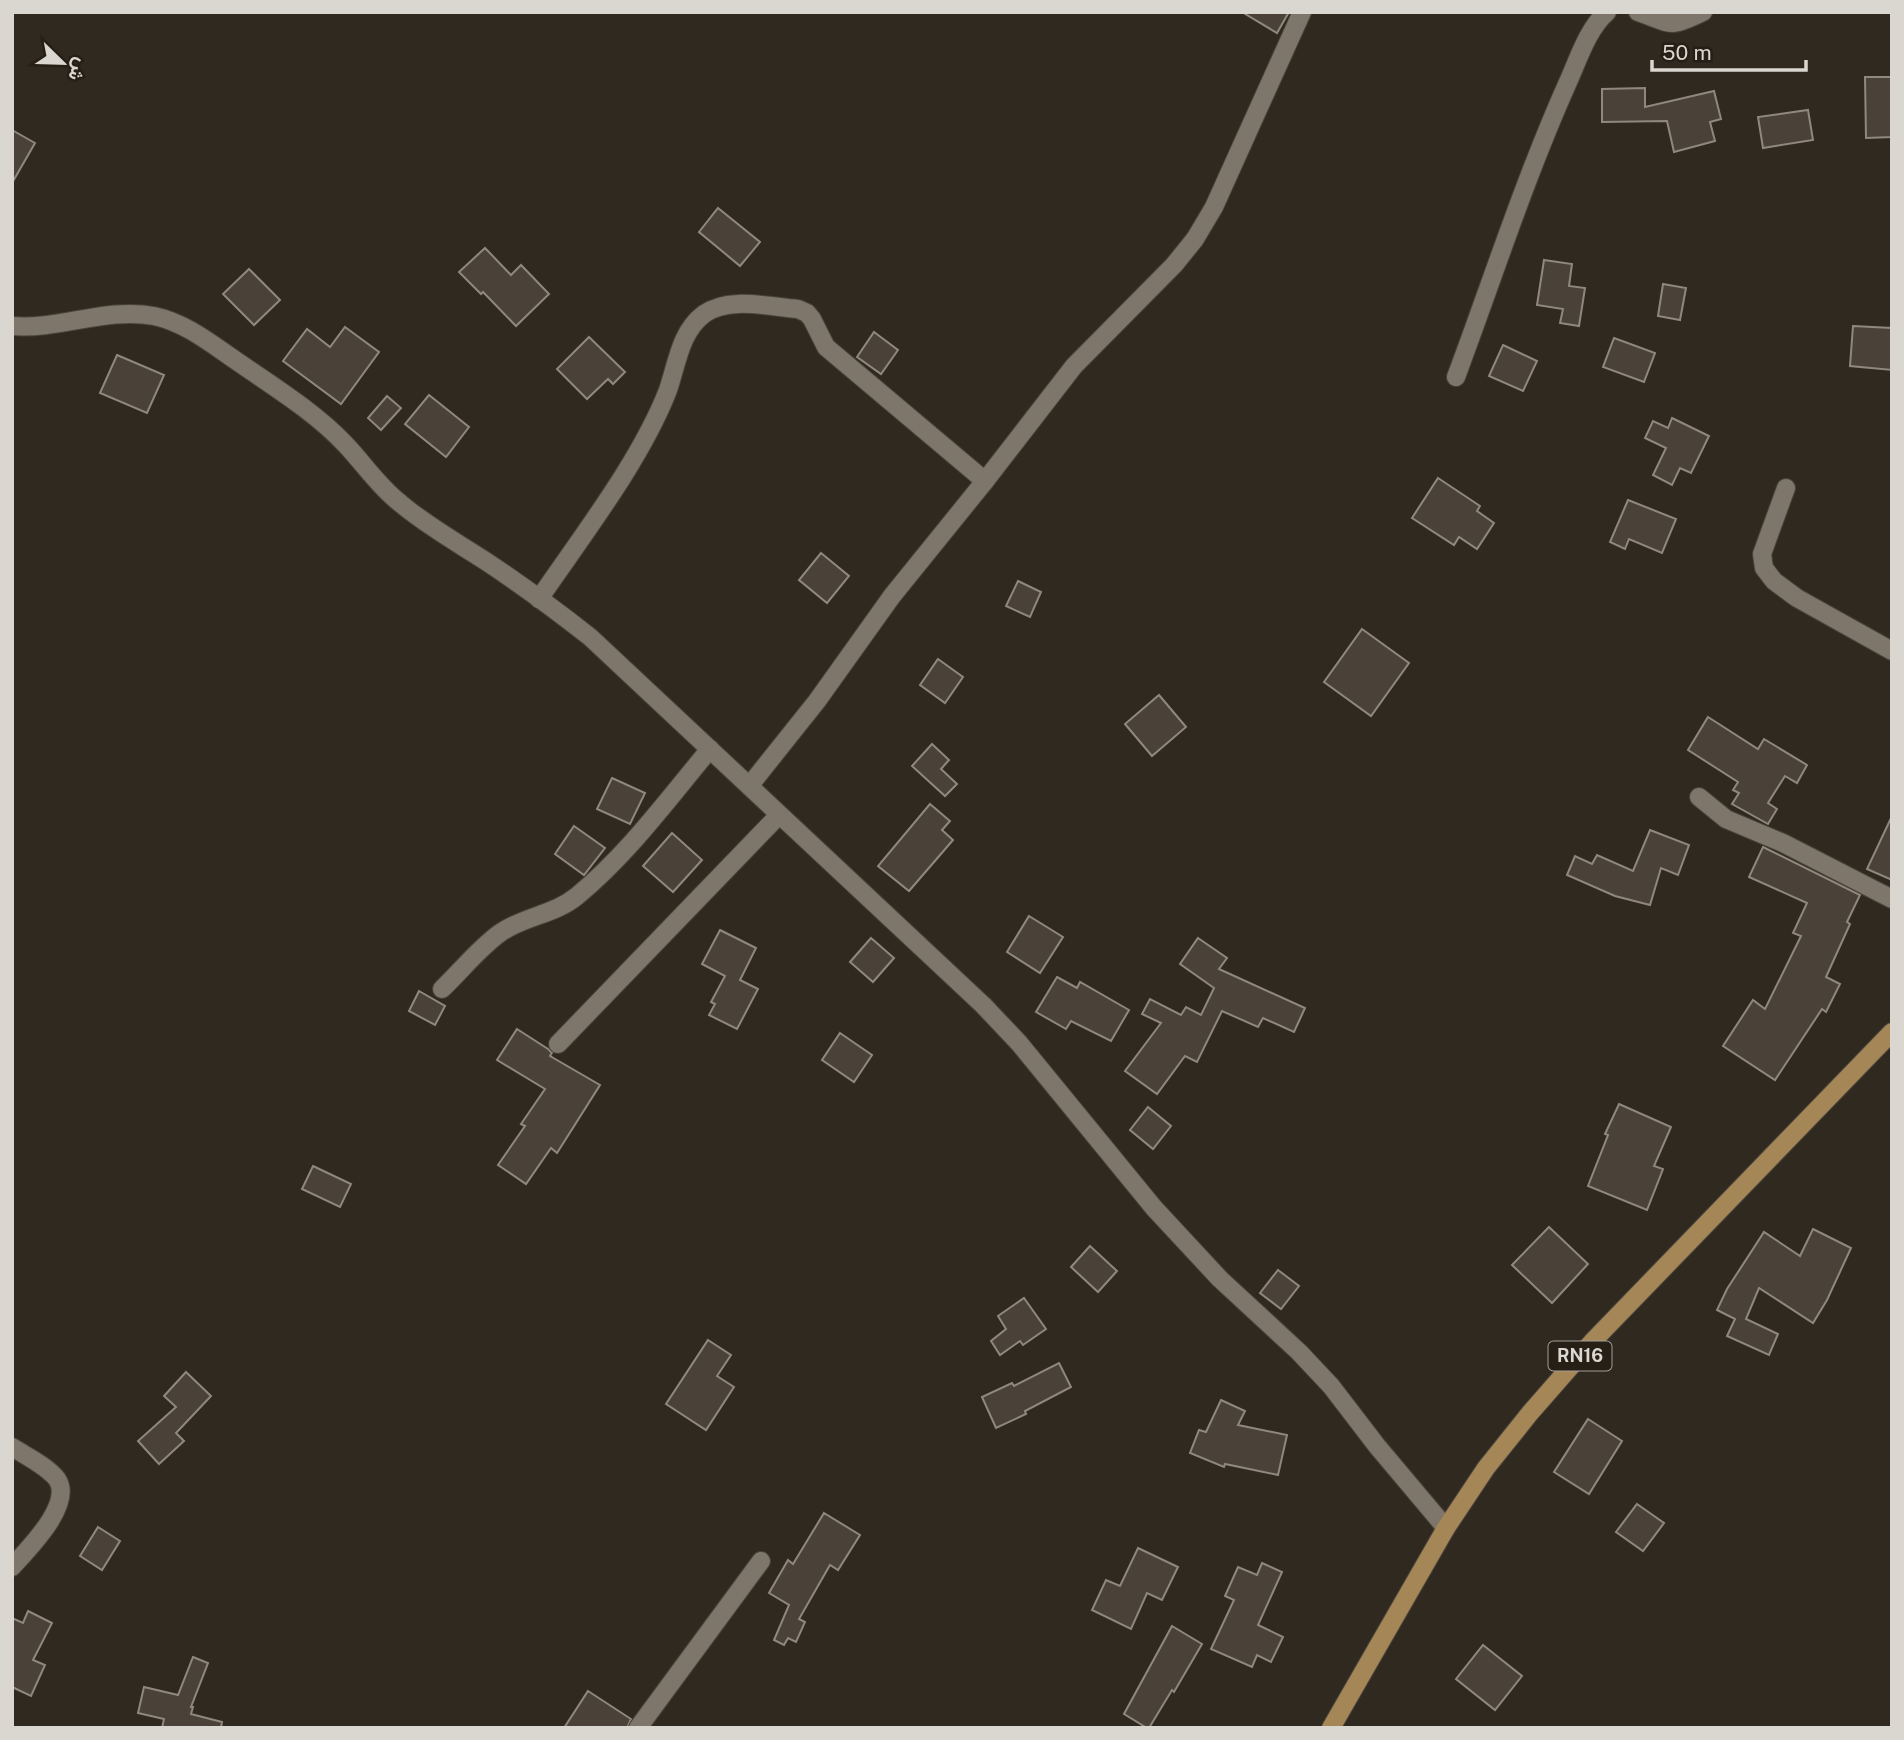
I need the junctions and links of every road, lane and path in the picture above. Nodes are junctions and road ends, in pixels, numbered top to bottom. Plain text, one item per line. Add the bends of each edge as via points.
1 (1302, 12) edge
2 (1606, 12) edge
3 (1639, 12) edge
4 (1703, 12) edge
5 (12, 326) edge
6 (1456, 377) dead end
7 (985, 481) junction
8 (1786, 488) dead end
9 (539, 598) junction
10 (1892, 651) edge
11 (710, 749) junction
12 (750, 785) junction
13 (1699, 797) dead end
14 (779, 815) junction
15 (1892, 899) edge
16 (442, 989) dead end
17 (1892, 1032) edge
18 (558, 1044) dead end
19 (12, 1447) edge
20 (1446, 1528) junction
21 (761, 1561) dead end
22 (12, 1567) edge
23 (638, 1728) edge
24 (1331, 1728) edge

1 - 7 street via 1214,207 1195,239 1074,366
2 - 6 street via 1556,109
3 - 4 street via 1676,24
5 - 9 street via 134,314 191,330 326,426 399,503
7 - 9 street via 826,347 807,313 728,305 705,313 692,326 644,439
7 - 12 street
8 - 10 street via 1762,554 1768,574 1797,598
9 - 11 street via 590,637
11 - 12 street
11 - 16 street via 611,864 575,898 500,933
12 - 14 street
13 - 15 street via 1726,819
14 - 18 street
14 - 20 street via 984,1005 1153,1208 1331,1386
17 - 20 main road, RN16 via 1593,1341 1530,1412
19 - 22 street via 58,1481 62,1497 56,1512
20 - 24 main road, RN16
21 - 23 street

